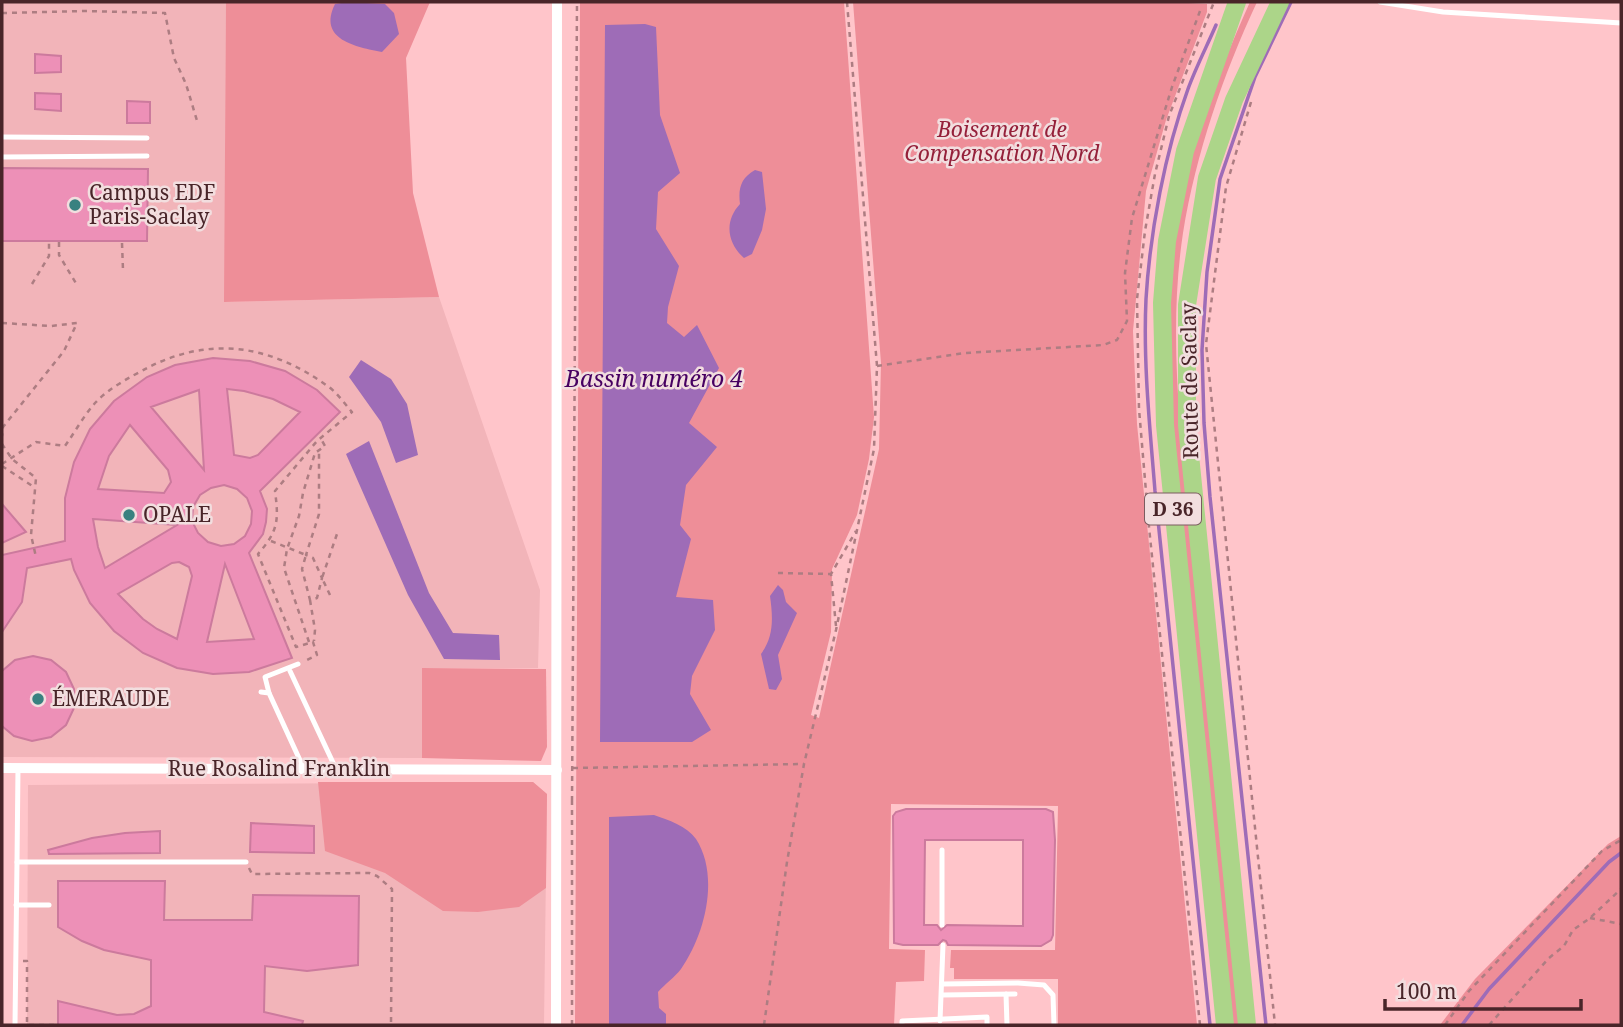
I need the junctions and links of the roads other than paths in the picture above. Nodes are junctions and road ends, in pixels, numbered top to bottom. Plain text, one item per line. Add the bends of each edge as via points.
1 (557, 2) edge
2 (1237, 2) edge
3 (1280, 2) edge
4 (1380, 2) edge
5 (1621, 23) edge
6 (2, 137) edge
7 (147, 138) dead end
8 (147, 156) dead end
9 (2, 157) edge
10 (298, 664) road end
11 (290, 671) dead end
12 (261, 692) dead end
13 (269, 693) junction
14 (2, 768) edge
15 (18, 768) junction
16 (304, 769) junction
17 (336, 769) junction
18 (556, 770) junction
19 (942, 850) dead end
20 (17, 862) junction
21 (246, 862) road end
22 (16, 905) junction
23 (50, 905) dead end
24 (942, 925) dead end
25 (943, 945) dead end
26 (943, 984) junction
27 (1006, 994) junction
28 (1016, 994) dead end
29 (942, 995) junction
30 (940, 1021) junction
31 (902, 1023) edge
32 (924, 1023) edge
33 (15, 1025) edge
34 (556, 1025) edge
35 (987, 1025) edge
36 (1007, 1025) edge
37 (1054, 1025) edge
38 (1224, 1025) edge
39 (1247, 1025) edge

1 - 18 street
2 - 38 main road, Route de Saclay / D 36 via 1185,151 1167,241 1162,303 1164,425
3 - 39 main road, Route de Saclay / D 36 via 1234,100 1207,178 1187,305 1187,425
4 - 5 lane via 1443,12
6 - 7 lane
8 - 9 lane
10 - 13 lane via 265,677
11 - 17 lane
12 - 13 lane
13 - 16 lane
14 - 15 street, Rue Rosalind Franklin
15 - 16 street, Rue Rosalind Franklin
15 - 20 lane
16 - 17 street, Rue Rosalind Franklin
17 - 18 street, Rue Rosalind Franklin
18 - 34 street
19 - 24 lane
20 - 21 lane
20 - 22 lane
22 - 23 lane
22 - 33 lane
25 - 26 lane
26 - 29 lane
26 - 37 lane via 1044,985 1053,995
27 - 28 lane
27 - 29 lane
27 - 36 lane
29 - 30 lane
30 - 32 lane
30 - 35 lane via 987,1017
31 - 32 lane

